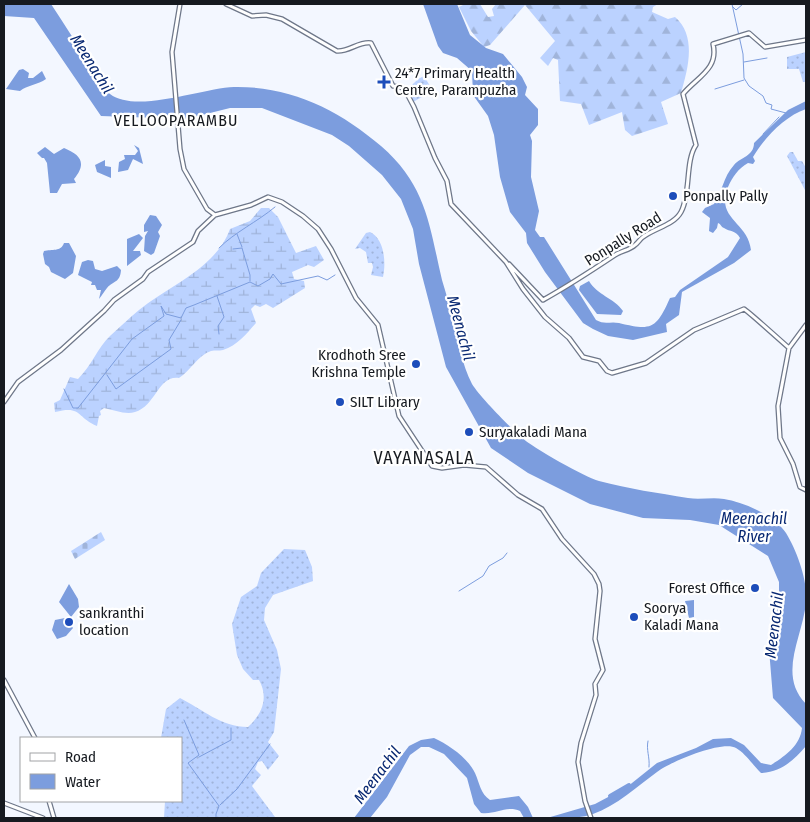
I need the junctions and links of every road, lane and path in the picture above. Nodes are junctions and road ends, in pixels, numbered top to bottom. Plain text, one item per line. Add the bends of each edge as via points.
1 (180, 4) edge
2 (226, 4) edge
3 (806, 40) edge
4 (215, 215) junction
5 (506, 262) junction
6 (806, 325) edge
7 (789, 348) junction
8 (4, 402) edge
9 (806, 490) edge
10 (4, 680) edge
11 (33, 737) edge
12 (4, 802) edge
13 (49, 802) edge
14 (591, 817) edge
15 (43, 818) edge
16 (54, 818) edge

1 - 4 main road via 172,45 184,169 207,209
2 - 5 main road via 252,16 282,18 337,52 371,43 393,86 404,88 414,107 447,181 451,204
3 - 5 main road, Ponpally Road via 765,47 750,33 712,44 712,64 683,94 696,145 681,212 668,223 543,300
4 - 8 main road via 198,231 193,242 148,272 61,350 18,382
4 - 14 main road via 268,197 282,202 318,229 356,298 378,325 399,416 432,466 486,467 518,496 542,509 562,539 594,574 600,591 595,639 603,670 595,684 596,695 578,762
5 - 7 main road via 545,317 569,338 583,357 600,361 609,372 646,364 694,330 744,310 752,313
6 - 7 main road
7 - 9 main road via 778,406 780,438 800,488
10 - 11 main road
12 - 15 main road
13 - 16 main road

